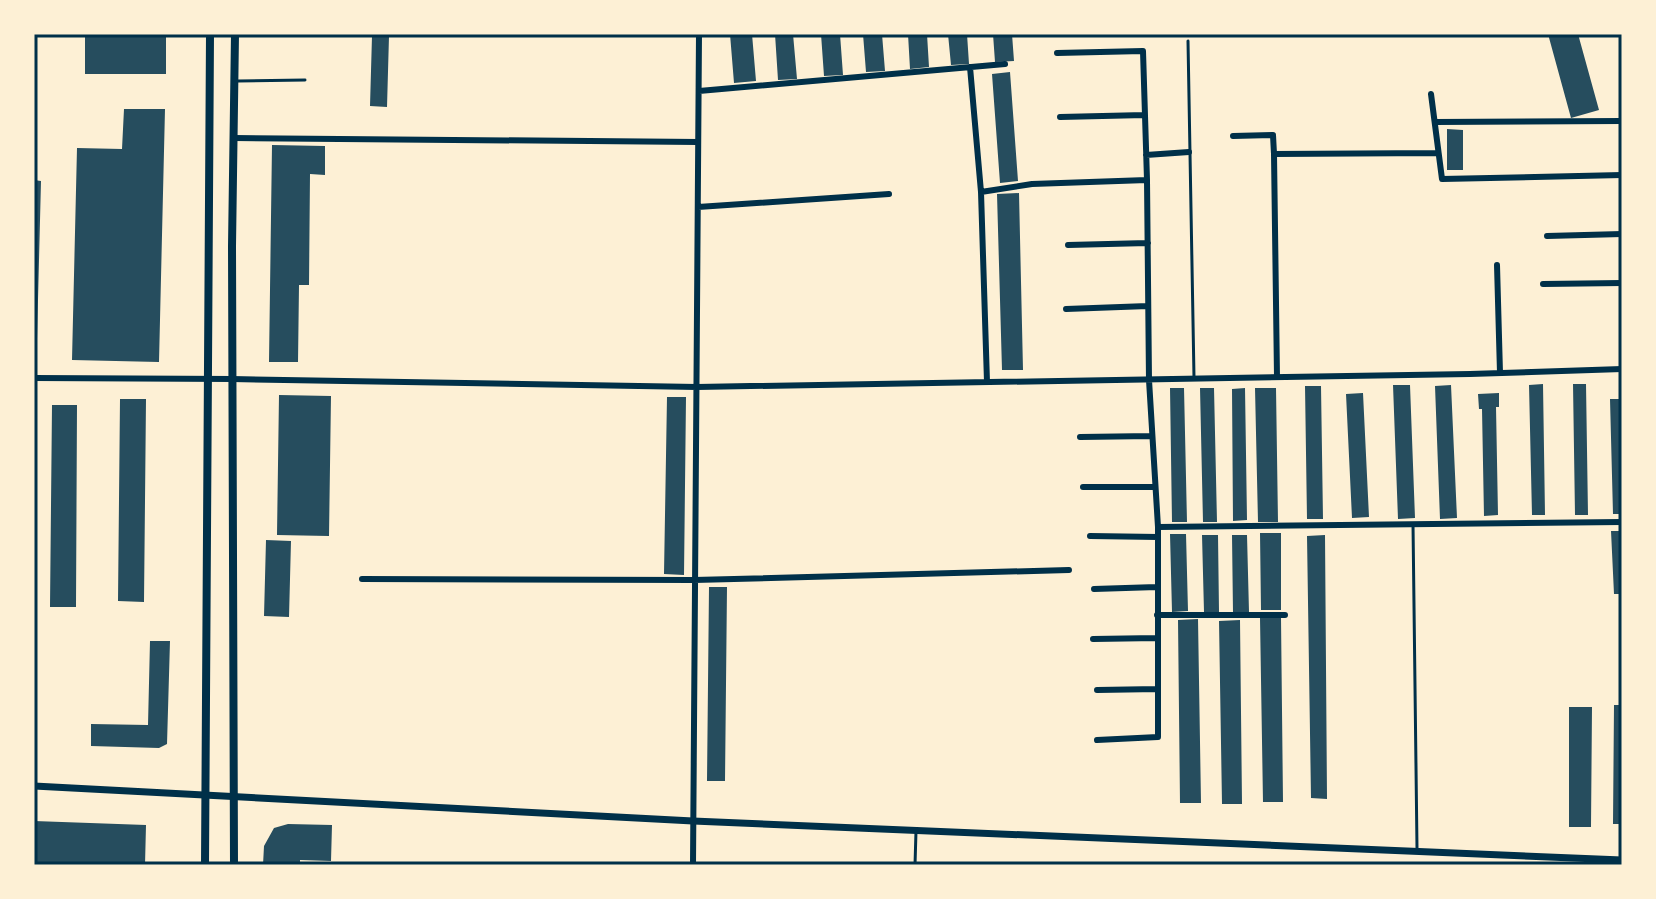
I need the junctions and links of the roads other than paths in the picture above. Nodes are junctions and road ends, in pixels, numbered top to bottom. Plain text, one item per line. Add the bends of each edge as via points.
1 (210, 34) edge
2 (235, 34) edge
3 (699, 34) edge
4 (1188, 41) dead end
5 (1057, 53) dead end
6 (1005, 64) dead end
7 (970, 67) junction
8 (305, 80) dead end
9 (234, 81) junction
10 (699, 91) junction
11 (1431, 94) dead end
12 (1145, 115) junction
13 (1060, 117) dead end
14 (1622, 121) edge
15 (1435, 122) junction
16 (1233, 136) dead end
17 (234, 138) junction
18 (698, 142) junction
19 (1189, 152) junction
20 (1438, 153) junction
21 (1274, 154) junction
22 (1146, 155) junction
23 (1622, 175) edge
24 (1147, 180) junction
25 (981, 192) junction
26 (889, 194) dead end
27 (698, 207) junction
28 (1622, 234) edge
29 (1547, 236) dead end
30 (1148, 243) junction
31 (1068, 245) dead end
32 (1497, 265) dead end
33 (1622, 283) edge
34 (1543, 284) dead end
35 (1148, 306) junction
36 (1066, 309) dead end
37 (1622, 369) edge
38 (1500, 373) junction
39 (1277, 377) junction
40 (34, 378) edge
41 (207, 379) junction
42 (232, 379) junction
43 (1194, 379) junction
44 (1149, 380) junction
45 (987, 382) junction
46 (697, 387) junction
47 (1152, 436) junction
48 (1080, 437) dead end
49 (1083, 487) dead end
50 (1155, 487) junction
51 (1622, 522) edge
52 (1413, 524) junction
53 (1158, 527) junction
54 (1090, 536) dead end
55 (1158, 537) junction
56 (1069, 570) dead end
57 (362, 579) dead end
58 (694, 580) junction
59 (1157, 587) junction
60 (1094, 589) dead end
61 (1157, 615) junction
62 (1285, 615) dead end
63 (1157, 638) junction
64 (1093, 639) dead end
65 (1158, 689) junction
66 (1097, 690) dead end
67 (1097, 740) dead end
68 (34, 786) edge
69 (205, 795) junction
70 (235, 797) junction
71 (693, 821) junction
72 (916, 831) junction
73 (1417, 851) junction
74 (1622, 860) edge
75 (205, 865) edge
76 (234, 865) edge
77 (693, 865) edge
78 (915, 865) edge

1 - 41 main road
2 - 9 main road
3 - 10 street
4 - 19 lane
5 - 12 street via 1143,51
6 - 7 street
7 - 10 street
7 - 25 street
8 - 9 lane
9 - 17 main road
10 - 18 street
11 - 15 street
12 - 13 street
12 - 22 street
14 - 15 street
15 - 20 street
16 - 21 street via 1273,135
17 - 18 street
17 - 42 main road
18 - 27 street
19 - 22 street
19 - 43 lane
20 - 21 street
20 - 23 street via 1442,179
21 - 39 street
22 - 24 street
24 - 25 street via 1032,184
24 - 30 street
25 - 45 street
26 - 27 street
27 - 46 street
28 - 29 street
30 - 31 street
30 - 35 street
32 - 38 street
33 - 34 street
35 - 36 street
35 - 44 street
37 - 38 street
38 - 39 street
39 - 43 street
40 - 41 street
41 - 42 street
41 - 69 main road
42 - 46 street
42 - 70 main road
43 - 44 street
44 - 45 street
44 - 47 street
45 - 46 street
46 - 58 street
47 - 48 street
47 - 50 street
49 - 50 street
50 - 53 street
51 - 52 street
52 - 53 street
52 - 73 lane
53 - 55 street
54 - 55 street
55 - 59 street
56 - 58 street
57 - 58 street
58 - 71 street
59 - 60 street
59 - 61 street
61 - 62 street
61 - 63 street
63 - 64 street
63 - 65 street
65 - 66 street
65 - 67 street via 1158,737
68 - 69 street
69 - 70 street
69 - 75 main road
70 - 71 street
70 - 76 main road
71 - 72 street
71 - 77 street
72 - 73 street
72 - 78 lane
73 - 74 street

